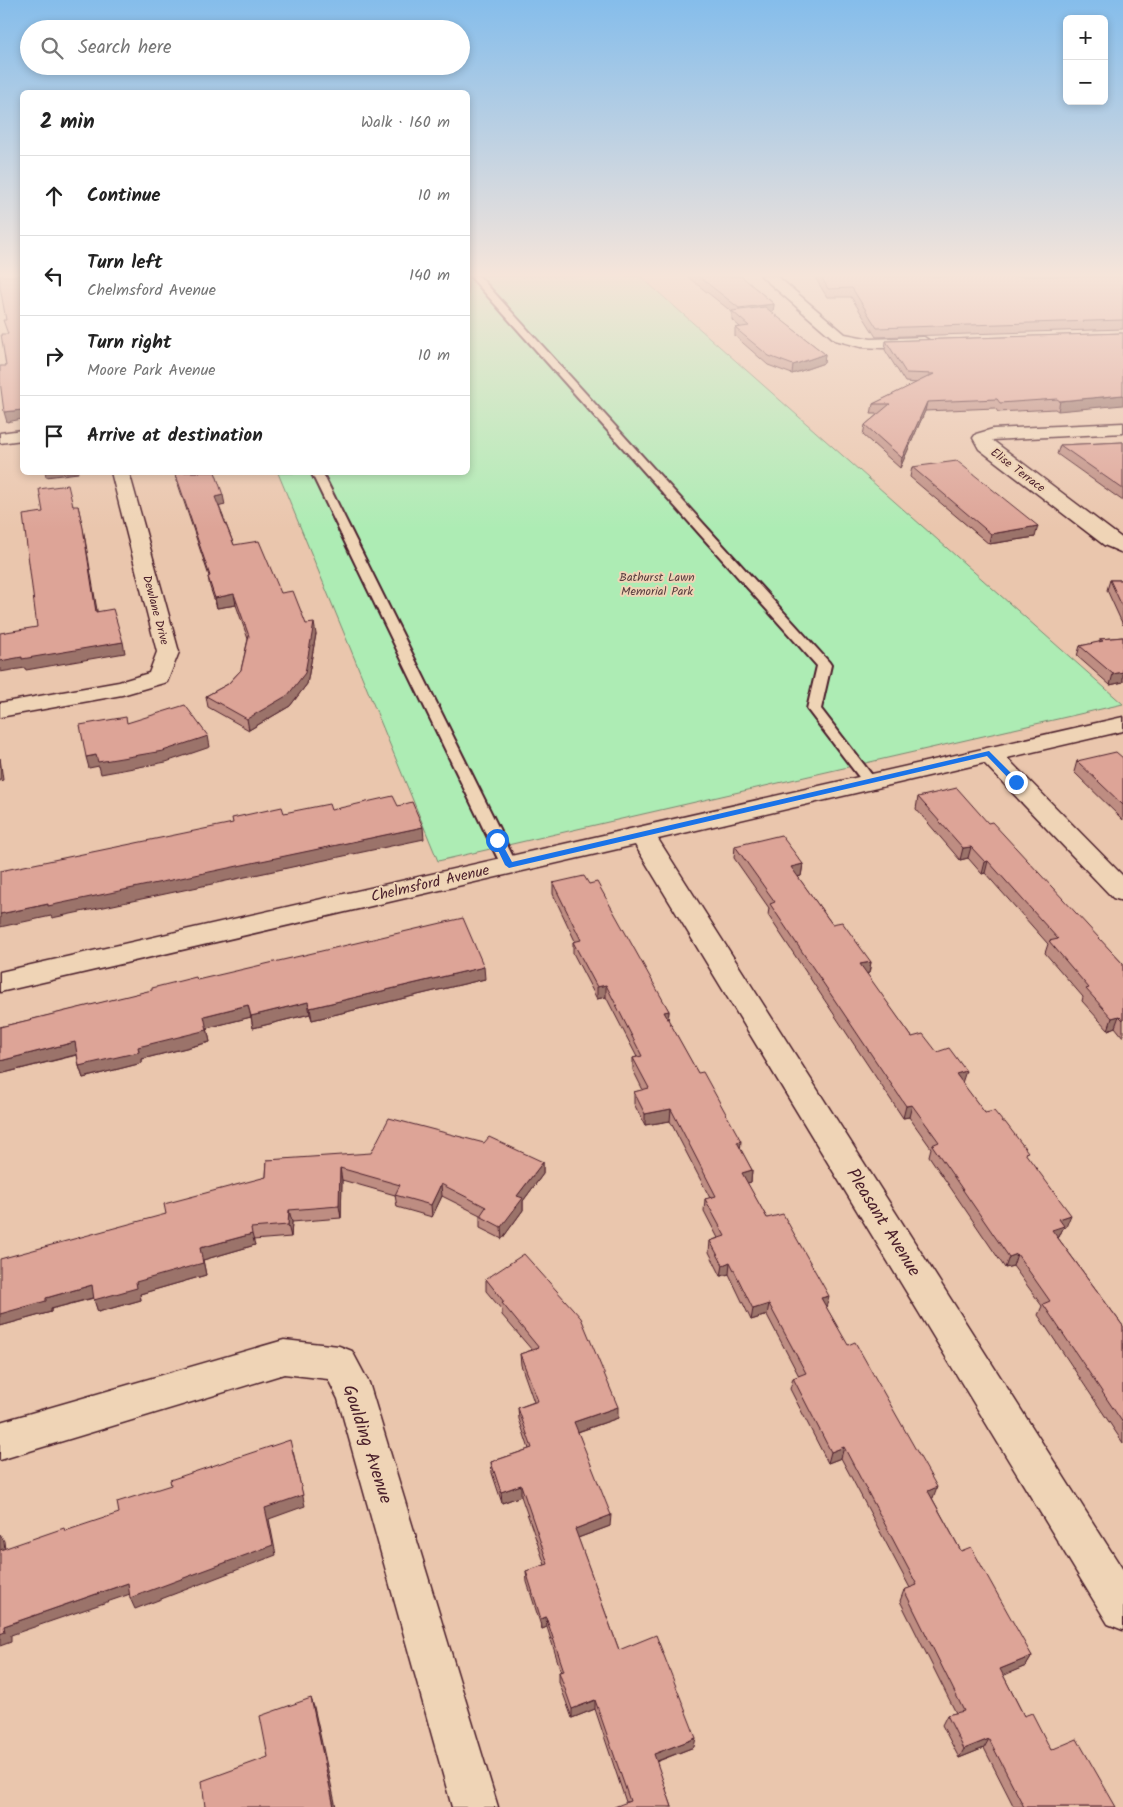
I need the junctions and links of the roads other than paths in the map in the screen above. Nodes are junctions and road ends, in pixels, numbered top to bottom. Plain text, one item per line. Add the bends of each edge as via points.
1 (550, 360) edge
2 (1123, 428) edge
3 (20, 435) edge
4 (0, 438) edge
5 (121, 475) edge
6 (317, 475) edge
7 (1123, 547) edge
8 (0, 710) edge
9 (1123, 724) edge
10 (989, 754) junction
11 (870, 782) junction
12 (643, 836) junction
13 (509, 865) junction
14 (1123, 892) edge
15 (0, 982) edge
16 (0, 1441) edge
17 (1123, 1609) edge
18 (475, 1807) edge

1 - 11 lane via 824,665 814,709
2 - 7 street, Elise Terrace via 993,434 982,438 985,445
3 - 4 street
5 - 8 street, Dewlane Drive via 168,652 159,677 122,688
6 - 13 lane
9 - 10 street, Chelmsford Avenue
10 - 11 street, Chelmsford Avenue
10 - 14 street
11 - 12 street, Chelmsford Avenue
12 - 13 street, Chelmsford Avenue
12 - 17 street, Pleasant Avenue
13 - 15 street, Chelmsford Avenue
16 - 18 street, Goulding Avenue via 284,1357 339,1363 356,1395

